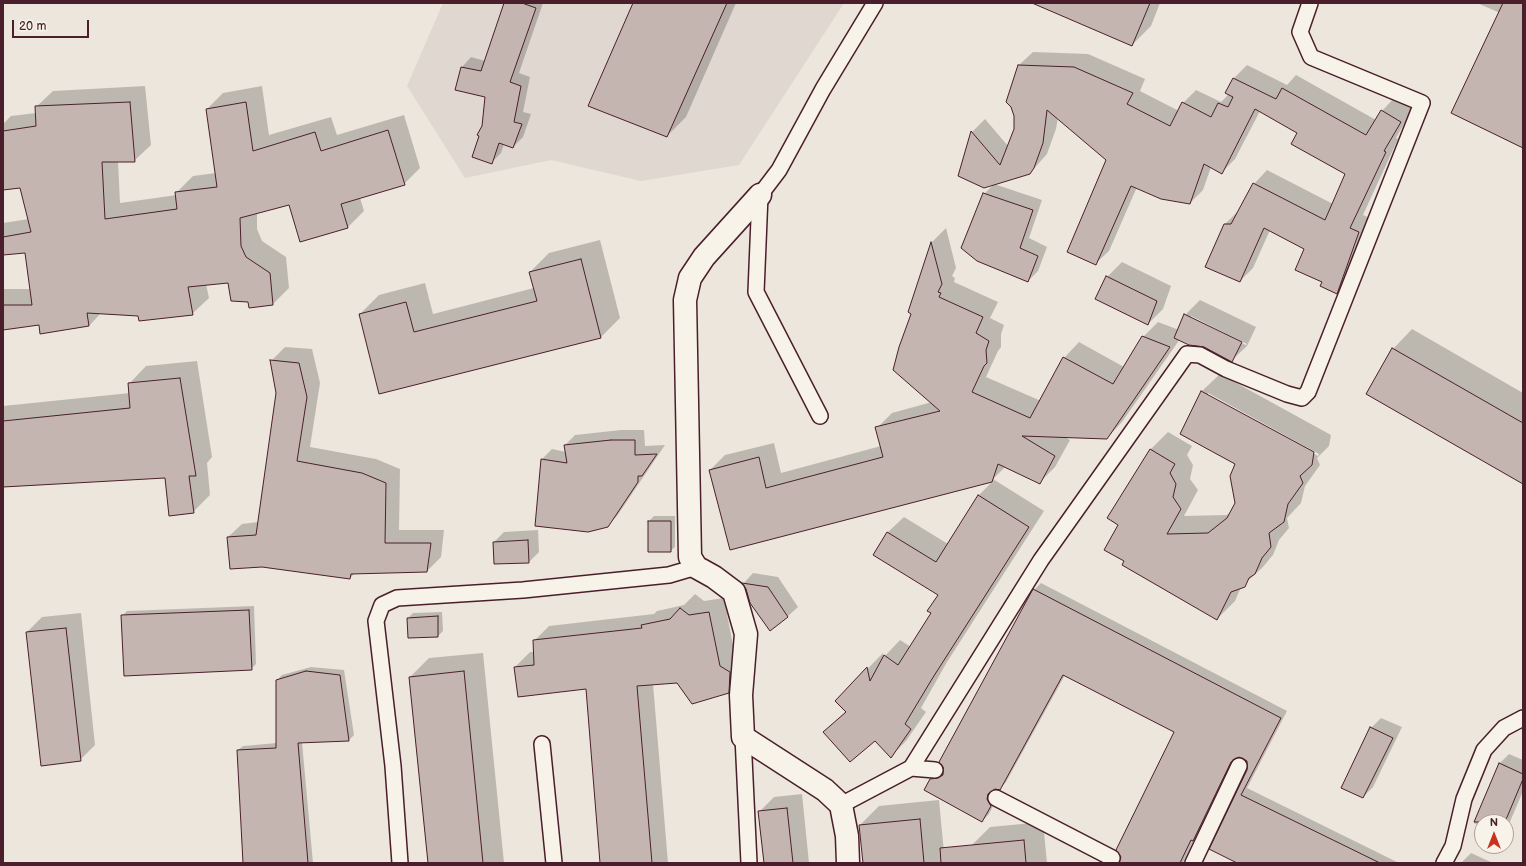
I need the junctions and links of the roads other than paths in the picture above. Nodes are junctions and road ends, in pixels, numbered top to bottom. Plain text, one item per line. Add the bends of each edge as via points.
1 (875, 3) edge
2 (1310, 3) edge
3 (760, 195) junction
4 (820, 416) dead end
5 (696, 568) junction
6 (1523, 718) edge
7 (743, 737) junction
8 (542, 744) dead end
9 (1239, 766) dead end
10 (911, 768) junction
11 (934, 770) dead end
12 (996, 798) dead end
13 (841, 805) junction
14 (1112, 858) dead end
15 (400, 863) edge
16 (554, 863) edge
17 (750, 863) edge
18 (848, 863) edge
19 (1193, 863) edge
20 (1444, 863) edge

1 - 3 lane via 778,170
2 - 10 lane via 1300,32 1311,57 1422,104 1308,392 1302,398 1287,394 1226,369 1200,355 1188,354 1041,560
3 - 4 lane via 756,292
3 - 5 street via 704,257 690,278 685,300 688,545 690,557
5 - 7 street via 714,577 734,592 746,634 741,695
5 - 15 lane via 669,575 546,588 397,598 382,605 376,621 393,766
6 - 20 lane via 1504,728 1484,750 1464,799 1453,846
7 - 13 street via 825,790
7 - 17 lane
8 - 16 lane
9 - 19 lane
10 - 11 lane
10 - 13 lane
12 - 14 lane
13 - 18 street via 847,836

